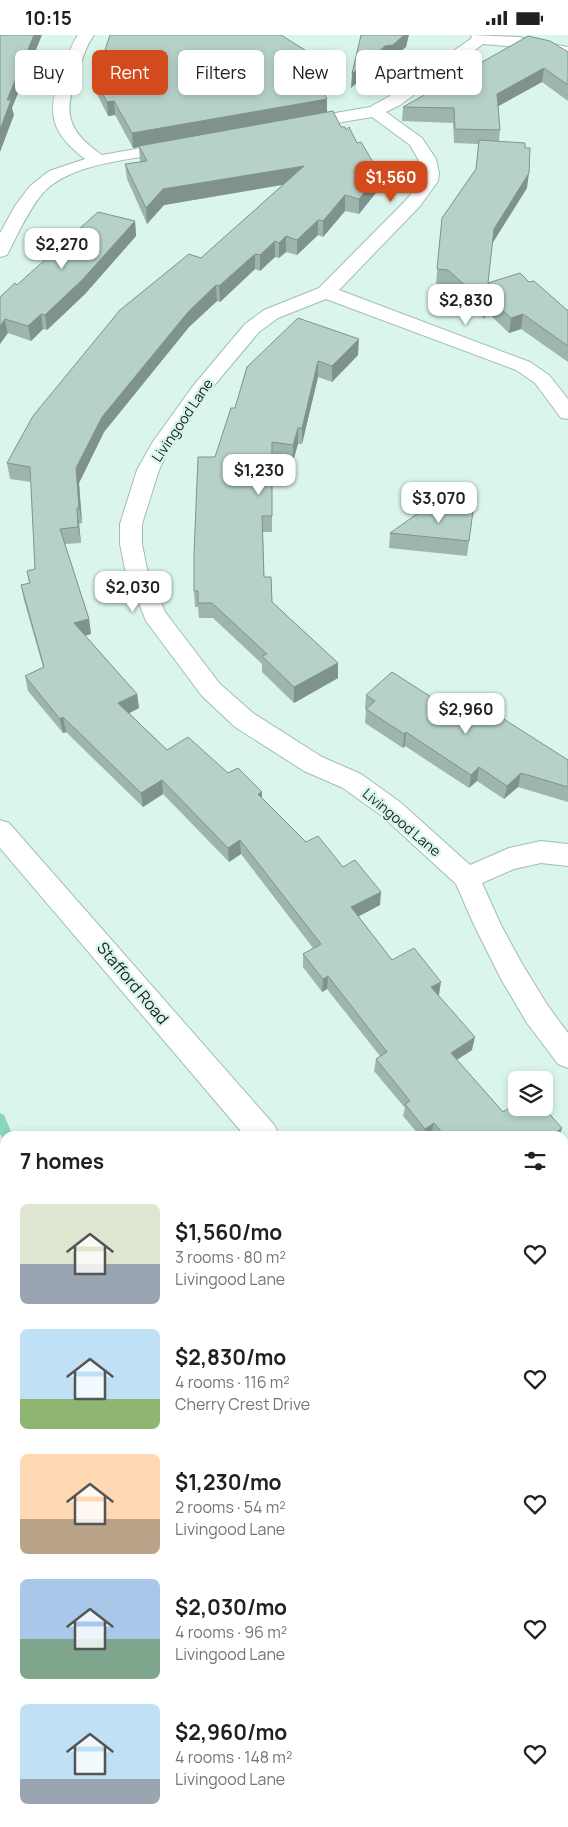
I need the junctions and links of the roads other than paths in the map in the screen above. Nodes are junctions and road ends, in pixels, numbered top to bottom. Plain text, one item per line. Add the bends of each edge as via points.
1 (86, 35) edge
2 (480, 37) edge
3 (568, 52) edge
4 (375, 111) junction
5 (286, 127) edge
6 (188, 145) edge
7 (100, 161) junction
8 (0, 251) edge
9 (326, 292) junction
10 (568, 413) edge
11 (0, 830) edge
12 (568, 855) edge
13 (467, 878) junction
14 (568, 1055) edge
15 (260, 1131) edge

1 - 7 street via 79,44 59,110 70,135
2 - 3 street
2 - 4 street via 394,101
4 - 5 street
4 - 9 street, Livingood Lane via 416,142 427,159 429,181 414,202
6 - 7 street
7 - 8 street via 66,171 42,184 28,201
9 - 10 street via 523,366 542,379
9 - 13 street, Livingood Lane via 271,314 252,328 200,390 159,448 148,470 132,524 131,544 136,569 154,615 211,690 244,720 313,764 352,781 391,809
11 - 15 street, Stafford Road
12 - 13 street via 541,852 510,859
13 - 14 street, Livingood Lane via 485,923 509,966 553,1037

